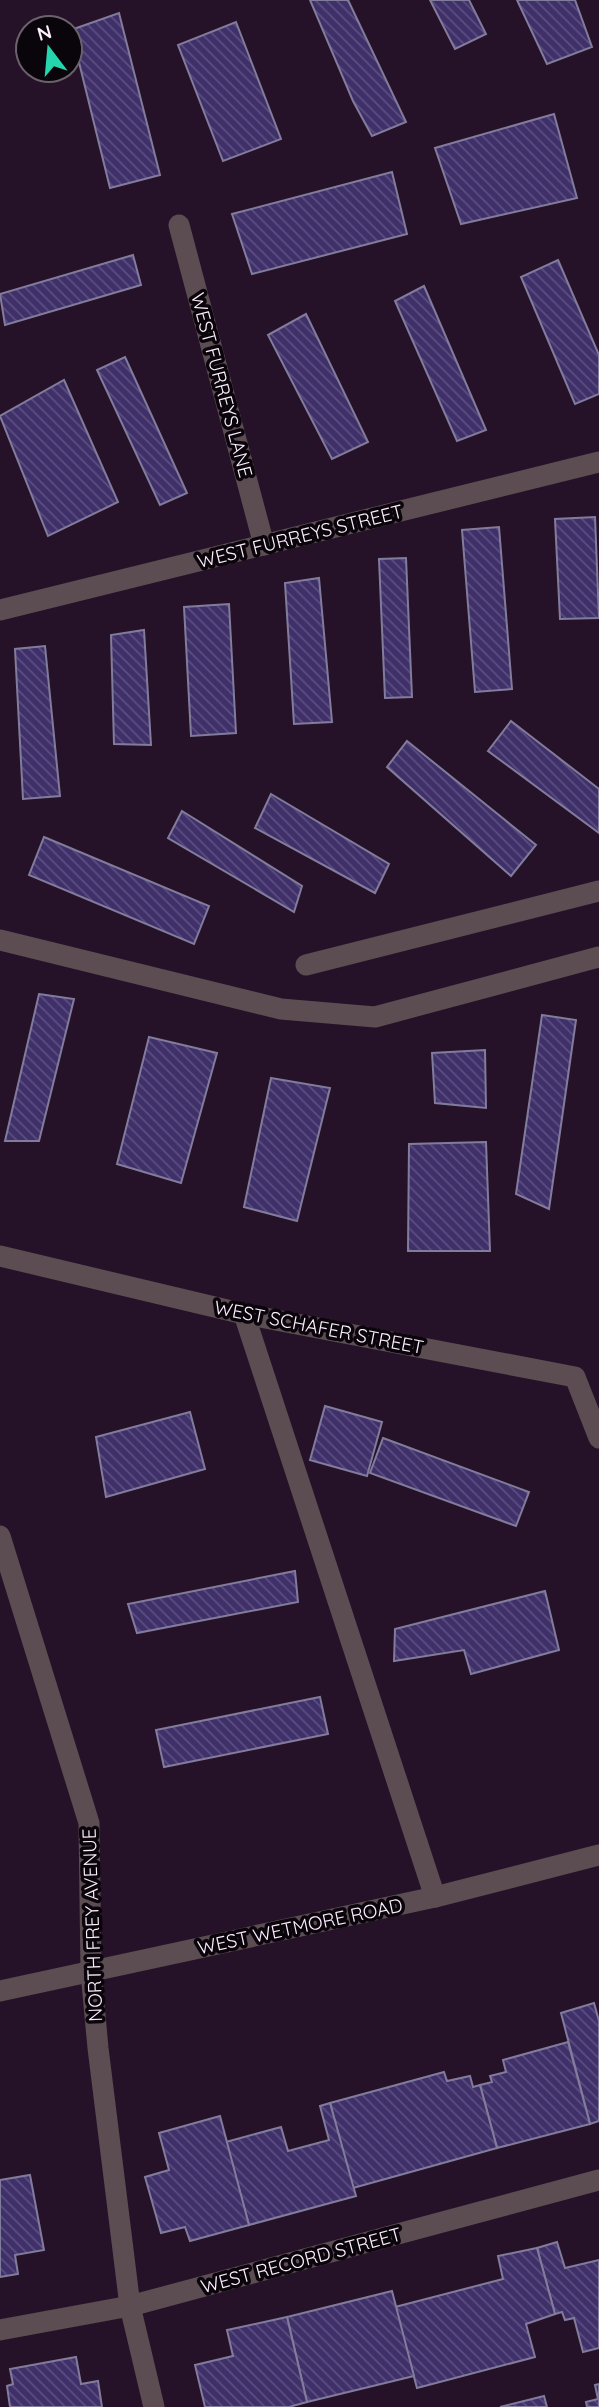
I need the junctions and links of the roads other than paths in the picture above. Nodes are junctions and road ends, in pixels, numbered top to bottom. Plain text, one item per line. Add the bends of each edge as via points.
1 (179, 225) dead end
2 (599, 461) edge
3 (264, 545) junction
4 (0, 610) edge
5 (599, 891) edge
6 (0, 940) edge
7 (599, 957) edge
8 (306, 965) dead end
9 (0, 1256) edge
10 (244, 1314) junction
11 (599, 1438) edge
12 (0, 1536) edge
13 (599, 1855) edge
14 (435, 1896) junction
15 (90, 1972) junction
16 (0, 1990) edge
17 (599, 2180) edge
18 (130, 2306) junction
19 (0, 2330) edge
20 (154, 2407) edge

1 - 3 street, WEST FURREYS LANE
2 - 3 street, WEST FURREYS STREET
3 - 4 street, WEST FURREYS STREET
5 - 8 street
6 - 7 street via 281,1009 374,1017
9 - 10 street, WEST SCHAFER STREET
10 - 11 street, WEST SCHAFER STREET via 575,1377
10 - 14 street
12 - 15 street, NORTH FREY AVENUE via 89,1823
13 - 14 street, WEST WETMORE ROAD
14 - 15 street, WEST WETMORE ROAD
15 - 16 street, WEST WETMORE ROAD
15 - 18 street, NORTH FREY AVENUE
17 - 18 street, WEST RECORD STREET
18 - 19 street, WEST RECORD STREET
18 - 20 street, NORTH FREY AVENUE

